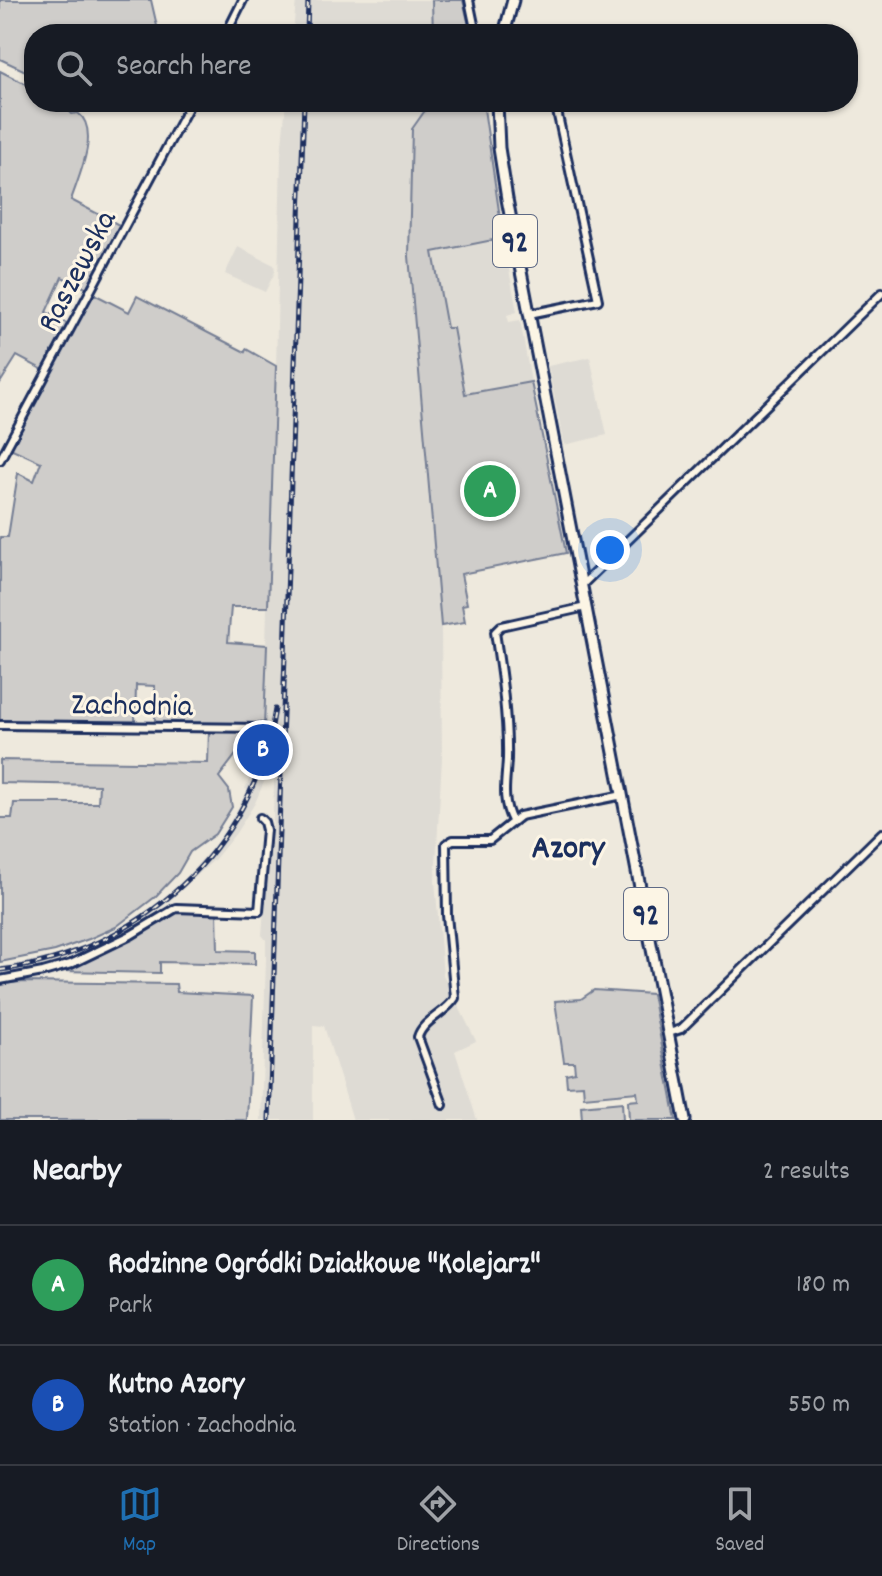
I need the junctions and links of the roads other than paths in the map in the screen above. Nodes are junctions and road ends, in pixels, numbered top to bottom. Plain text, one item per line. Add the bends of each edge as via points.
1 (243, 0) edge
2 (469, 0) edge
3 (513, 0) edge
4 (231, 24) edge
5 (474, 24) edge
6 (507, 24) edge
7 (186, 112) edge
8 (498, 112) edge
9 (557, 112) edge
10 (882, 293) edge
11 (529, 314) junction
12 (0, 460) edge
13 (582, 585) junction
14 (586, 607) junction
15 (0, 725) edge
16 (263, 728) dead end
17 (623, 795) junction
18 (260, 818) dead end
19 (512, 821) junction
20 (882, 833) edge
21 (0, 980) edge
22 (669, 1033) junction
23 (443, 1105) dead end
24 (685, 1120) edge

1 - 4 street
2 - 5 street
3 - 6 main road
7 - 12 street, Raszewska
8 - 11 main road, 92 via 502,168
9 - 11 street via 598,300
10 - 13 street
11 - 13 main road, 92
13 - 14 main road, 92
14 - 17 main road, 92
14 - 19 street via 501,626 495,632 504,700 505,807
15 - 16 street, Zachodnia
17 - 19 street
17 - 22 main road, 92
18 - 21 street via 266,830 259,911 171,910 71,964
19 - 23 street via 495,838 446,844 455,998 418,1037
20 - 22 street via 681,1029
22 - 24 main road, 92

